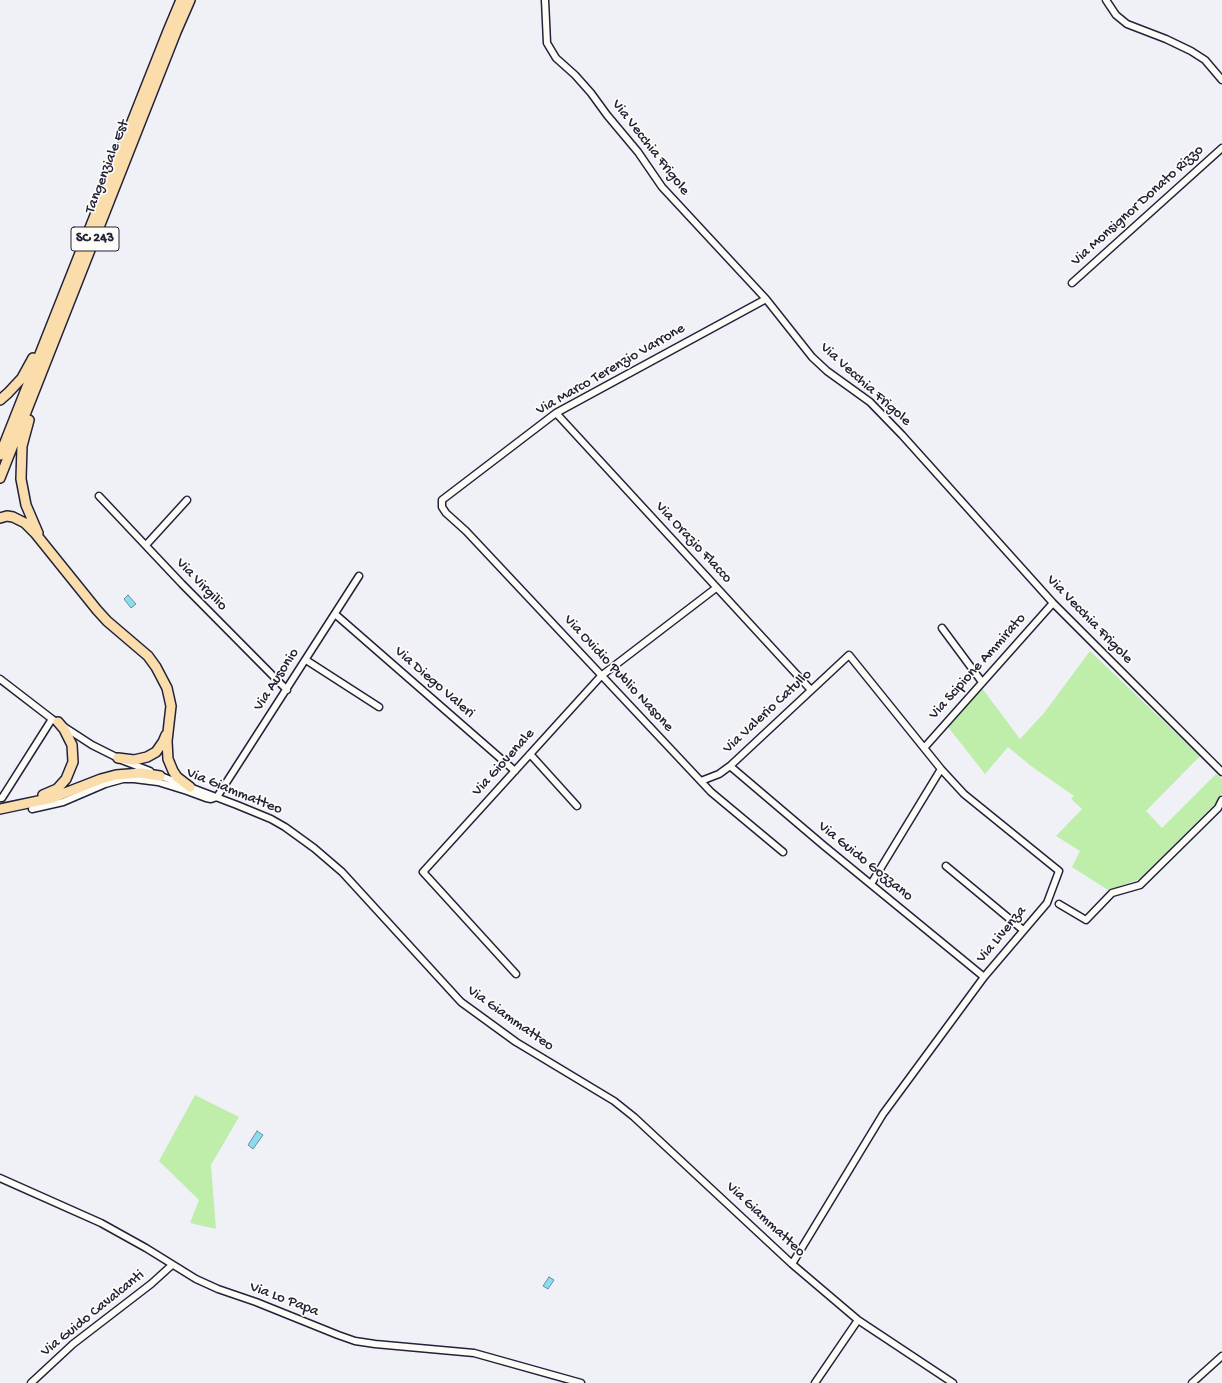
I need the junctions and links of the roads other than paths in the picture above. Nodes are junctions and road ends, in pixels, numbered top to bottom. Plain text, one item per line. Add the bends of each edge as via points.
1 (181, 0) edge
2 (190, 0) edge
3 (544, 0) edge
4 (550, 0) edge
5 (1106, 0) edge
6 (546, 12) junction
7 (1222, 80) edge
8 (1222, 148) edge
9 (1072, 283) dead end
10 (766, 299) junction
11 (55, 317) junction
12 (44, 367) junction
13 (0, 400) edge
14 (556, 413) junction
15 (0, 455) edge
16 (0, 478) edge
17 (99, 496) dead end
18 (186, 500) dead end
19 (442, 506) joint
20 (0, 518) edge
21 (146, 545) junction
22 (46, 547) junction
23 (359, 576) dead end
24 (716, 588) junction
25 (1053, 603) junction
26 (335, 614) junction
27 (942, 628) dead end
28 (849, 655) joint
29 (306, 660) junction
30 (601, 676) junction
31 (0, 679) edge
32 (982, 682) junction
33 (287, 690) junction
34 (811, 690) junction
35 (379, 707) dead end
36 (55, 721) junction
37 (170, 722) junction
38 (924, 748) junction
39 (530, 754) junction
40 (118, 758) junction
41 (730, 766) junction
42 (941, 769) junction
43 (515, 771) junction
44 (1222, 772) edge
45 (160, 776) junction
46 (701, 781) junction
47 (190, 787) junction
48 (217, 797) junction
49 (0, 798) edge
50 (1222, 800) edge
51 (0, 805) edge
52 (577, 806) dead end
53 (0, 809) edge
54 (32, 809) dead end
55 (783, 852) dead end
56 (946, 866) dead end
57 (871, 884) junction
58 (1059, 904) dead end
59 (1024, 930) junction
60 (516, 974) dead end
61 (984, 977) junction
62 (0, 1178) edge
63 (792, 1264) junction
64 (172, 1265) junction
65 (858, 1320) junction
66 (1222, 1356) edge
67 (31, 1383) edge
68 (581, 1383) edge
69 (815, 1383) edge
70 (953, 1383) edge
71 (1192, 1383) edge

1 - 11 highway, Tangenziale Est / SC 243
2 - 12 highway, Tangenziale Est / SC 243
3 - 6 street, Via Vecchia Frigole
4 - 6 street, Via Vecchia Frigole
5 - 7 street via 1116,15 1127,24 1191,51 1205,60
6 - 10 street, Via Vecchia Frigole via 547,43 556,58 591,93 662,187
8 - 9 street, Via Monsignor Donato Rizzo
10 - 14 street, Via Marco Terenzio Varrone
10 - 25 street, Via Vecchia Frigole via 812,357 870,402
11 - 13 highway via 51,320 22,378
11 - 15 highway, Tangenziale Est / SC 243
12 - 16 highway, Tangenziale Est / SC 243
12 - 22 highway via 44,380 24,437 21,471 26,505
14 - 19 street, Via Marco Terenzio Varrone via 442,500
14 - 24 street, Via Orazio Flacco
17 - 21 street, Via Virgilio
18 - 21 street
19 - 30 street, Via Ovidio Publio Nasone
20 - 22 highway via 13,517 25,523
21 - 33 street, Via Virgilio
22 - 37 highway via 102,616 156,666 167,688 171,706
23 - 26 street, Via Ausonio
24 - 30 street, Via Giovenale
24 - 34 street, Via Orazio Flacco
25 - 32 street, Via Scipione Ammirato
25 - 44 street, Via Vecchia Frigole
26 - 29 street, Via Ausonio
26 - 43 street, Via Diego Valeri
27 - 32 street
28 - 34 street, Via Valerio Catullo
28 - 38 street, Via Livenza
29 - 33 street, Via Ausonio
29 - 35 street
30 - 39 street, Via Giovenale
30 - 46 street, Via Ovidio Publio Nasone
31 - 36 street, Via Giammatteo
32 - 38 street, Via Scipione Ammirato
33 - 48 street, Via Ausonio
34 - 41 street, Via Valerio Catullo
36 - 40 street, Via Giammatteo
36 - 49 street
36 - 51 highway via 66,733 73,750 73,762 66,779 51,793
37 - 40 highway via 163,742 152,755 140,759
37 - 47 highway via 168,759 176,777
38 - 42 street, Via Livenza
39 - 43 street, Via Giovenale
39 - 52 street
40 - 45 street, Via Giammatteo
41 - 46 street, Via Valerio Catullo
41 - 57 street, Via Guido Gozzano
42 - 57 street
42 - 59 street, Via Livenza via 964,794 1058,871 1047,903
43 - 60 street, Via Giovenale via 423,872
45 - 47 street, Via Giammatteo
45 - 53 highway via 133,773 109,776 61,795
46 - 55 street, Via Ovidio Publio Nasone
47 - 48 street, Via Giammatteo
48 - 54 street via 206,798 158,782 124,779 105,784 63,802
48 - 63 street, Via Giammatteo via 271,819 314,848 342,872 461,1002 516,1042 614,1101
50 - 58 street via 1218,808 1140,884 1112,893 1086,920
56 - 59 street
57 - 61 street, Via Guido Gozzano
59 - 61 street, Via Livenza
61 - 63 street, Via Livenza via 883,1114
62 - 64 street, Via Lo Papa via 101,1223
63 - 65 street, Via Giammatteo
64 - 67 street, Via Guido Cavalcanti via 73,1344
64 - 68 street, Via Lo Papa via 218,1289 355,1340 474,1353
65 - 69 street
65 - 70 street, Via Giammatteo
66 - 71 street

